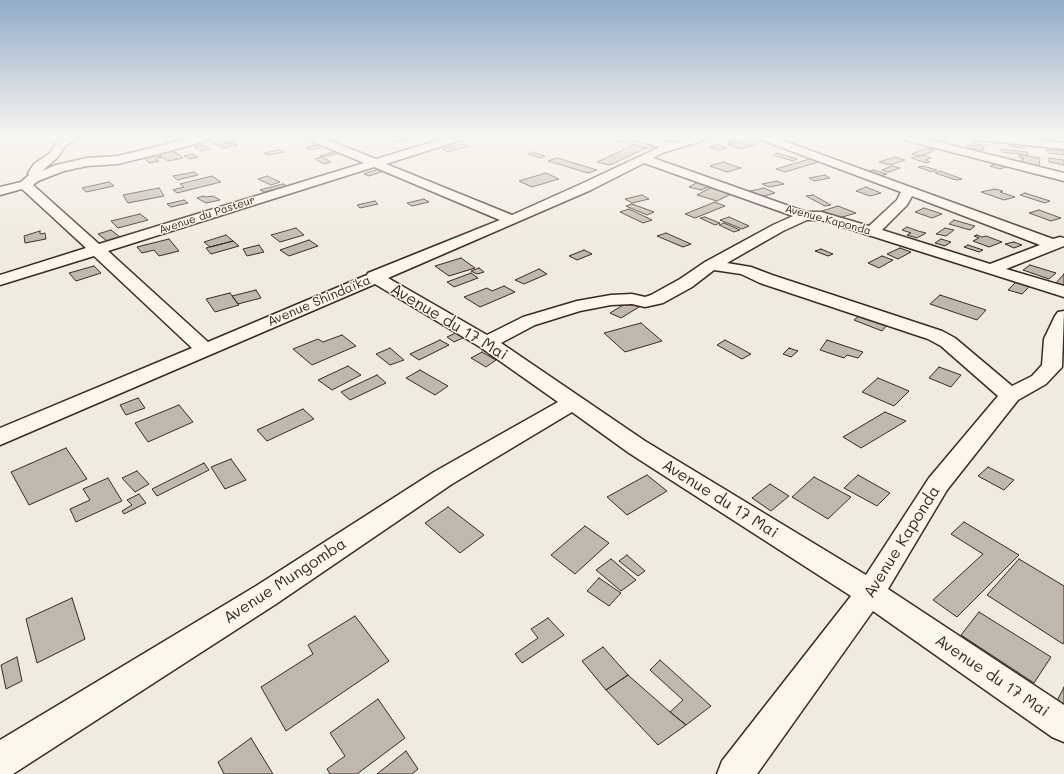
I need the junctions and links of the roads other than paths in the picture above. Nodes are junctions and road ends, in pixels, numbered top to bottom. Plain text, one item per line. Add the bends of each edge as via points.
1 (34, 173) edge
2 (49, 173) edge
3 (341, 173) edge
4 (398, 173) edge
5 (613, 173) edge
6 (684, 173) edge
7 (863, 173) edge
8 (1049, 173) edge
9 (1064, 177) edge
10 (30, 181) junction
11 (909, 190) junction
12 (0, 191) edge
13 (805, 216) junction
14 (512, 220) junction
15 (872, 231) junction
16 (1058, 243) edge
17 (98, 250) junction
18 (711, 265) junction
19 (991, 269) junction
20 (374, 277) junction
21 (0, 280) edge
22 (1064, 292) edge
23 (1064, 316) edge
24 (487, 343) junction
25 (205, 350) junction
26 (1010, 395) junction
27 (572, 403) junction
28 (0, 436) edge
29 (870, 594) junction
30 (1064, 725) edge
31 (0, 761) edge
32 (736, 774) edge

1 - 10 street
2 - 10 street
3 - 17 street, Avenue du Pasteur
4 - 14 street
5 - 14 street, Avenue Shindaïka
6 - 13 street, Avenue Kaponda
7 - 11 street
8 - 9 street
10 - 12 street
10 - 17 street
11 - 15 street via 902,202
11 - 16 street
13 - 15 street, Avenue Kaponda via 824,217
13 - 18 street
14 - 20 street, Avenue Shindaïka
15 - 19 street, Avenue Kaponda
16 - 19 street
17 - 21 street, Avenue du Pasteur
17 - 25 street
18 - 24 street via 657,299 645,302 634,299 612,300 577,306 529,321
18 - 26 street via 745,270 935,335 948,342
19 - 22 street, Avenue Kaponda
20 - 24 street, Avenue du 17 Mai
20 - 25 street, Avenue Shindaïka
23 - 26 street, Avenue Kaponda via 1054,339 1052,367 1039,380
24 - 27 street, Avenue du 17 Mai
25 - 28 street, Avenue Shindaïka
26 - 29 street, Avenue Kaponda via 938,484
27 - 29 street, Avenue du 17 Mai
27 - 31 street, Avenue Mungomba via 443,478 266,595
29 - 30 street, Avenue du 17 Mai
29 - 32 street, Avenue Kaponda

